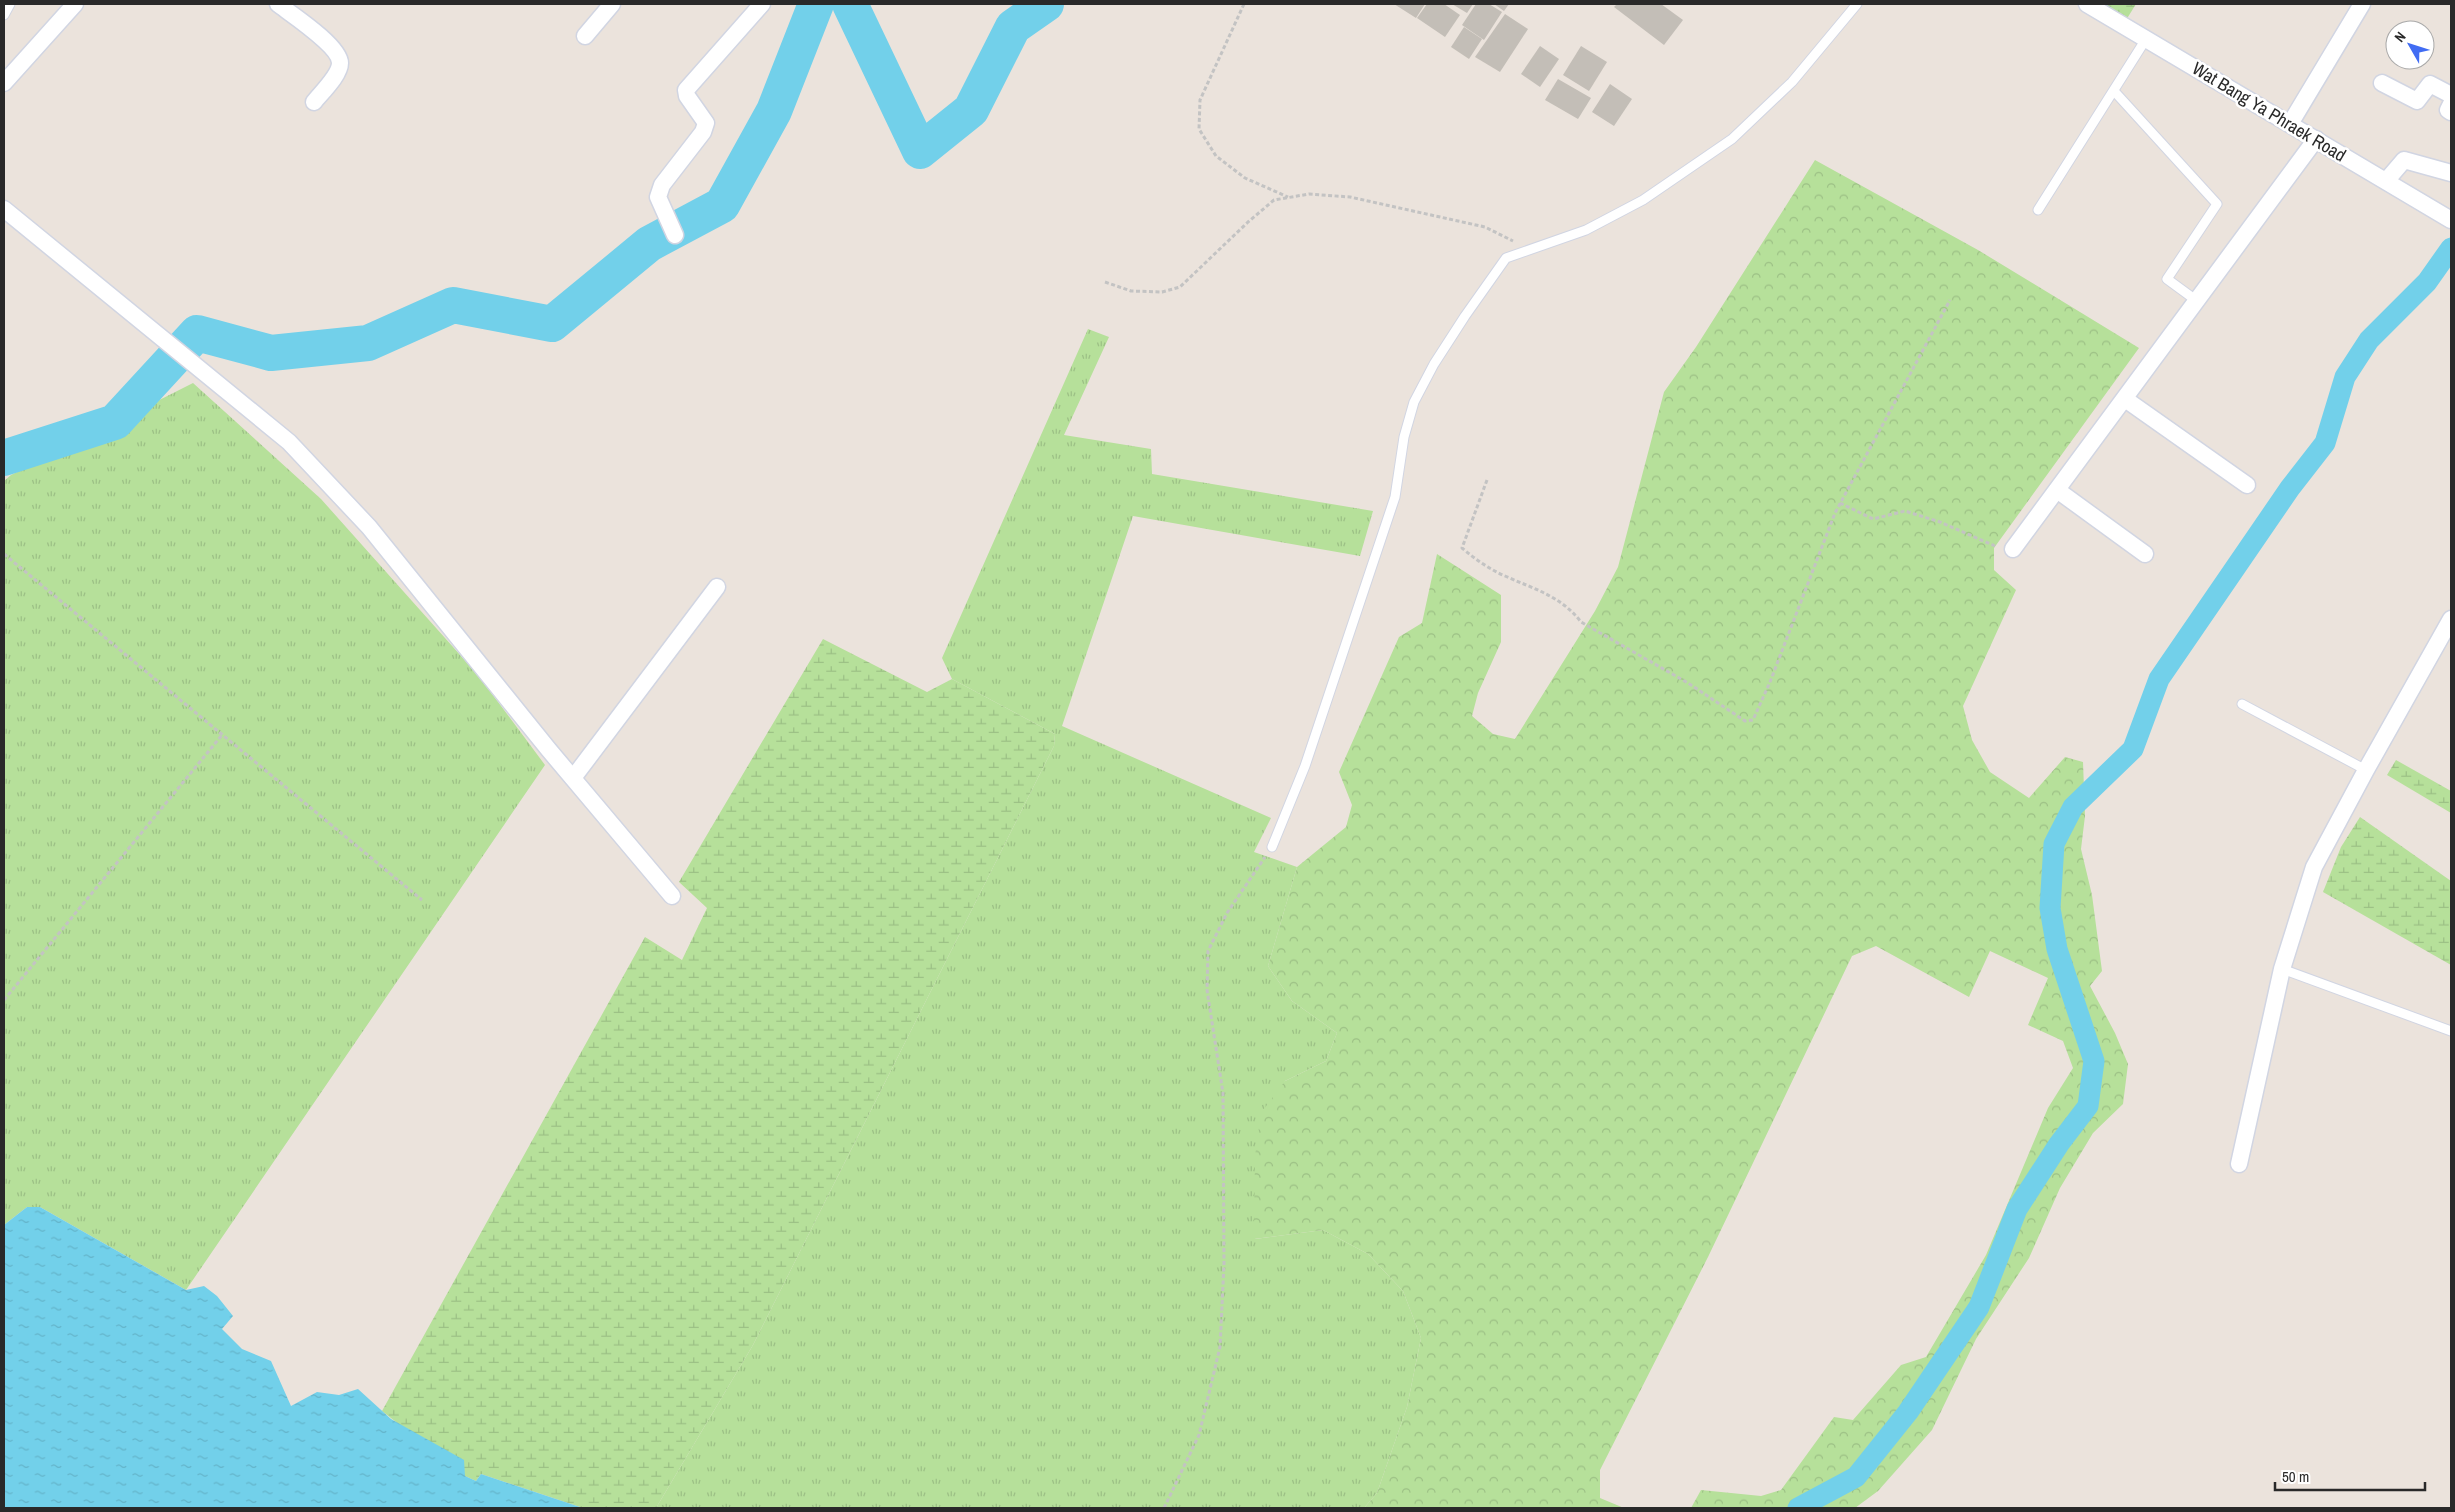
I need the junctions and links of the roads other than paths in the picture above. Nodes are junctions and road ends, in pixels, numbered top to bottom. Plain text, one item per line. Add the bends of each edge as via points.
1 (10, 4) edge
2 (75, 4) edge
3 (278, 4) edge
4 (612, 4) edge
5 (762, 4) edge
6 (1857, 4) edge
7 (2087, 4) edge
8 (2362, 4) edge
9 (4, 15) edge
10 (585, 36) dead end
11 (2146, 39) junction
12 (4, 81) edge
13 (2382, 83) dead end
14 (2114, 90) junction
15 (2451, 95) edge
16 (314, 102) dead end
17 (2451, 104) edge
18 (2451, 112) edge
19 (2290, 124) junction
20 (2316, 139) junction
21 (2451, 173) edge
22 (2386, 181) junction
23 (4, 209) edge
24 (2038, 210) dead end
25 (2451, 220) edge
26 (675, 235) dead end
27 (2197, 302) junction
28 (2125, 399) junction
29 (2246, 486) dead end
30 (2057, 490) junction
31 (2013, 548) road end
32 (2145, 554) dead end
33 (717, 586) dead end
34 (2451, 619) edge
35 (2242, 704) dead end
36 (2366, 770) junction
37 (572, 778) junction
38 (1272, 848) road end
39 (672, 896) dead end
40 (2282, 969) junction
41 (2451, 1031) edge
42 (2239, 1164) dead end

1 - 9 lane
2 - 12 street
3 - 16 street via 326,41 339,56 337,71
4 - 10 street
5 - 26 street via 686,90 706,123 662,185 658,196
6 - 38 lane via 1792,82 1732,139 1643,200 1586,230 1506,258 1434,364 1414,402 1404,437 1395,497 1369,580 1305,766
7 - 11 street, Wat Bang Ya Phraek Road
8 - 19 street
11 - 14 lane
11 - 19 street, Wat Bang Ya Phraek Road
13 - 15 street via 2417,101 2430,84
14 - 24 lane
14 - 27 lane via 2217,204 2167,279
17 - 18 street via 2448,110
19 - 20 street, Wat Bang Ya Phraek Road
20 - 22 street, Wat Bang Ya Phraek Road
20 - 27 street
21 - 22 street via 2404,160
22 - 25 street, Wat Bang Ya Phraek Road
23 - 37 street via 289,442 369,527
27 - 28 street
28 - 29 street
28 - 30 street
30 - 31 street
30 - 32 street
33 - 37 street
34 - 36 street
35 - 36 lane
36 - 40 street via 2314,867
37 - 39 street
40 - 41 lane
40 - 42 street

